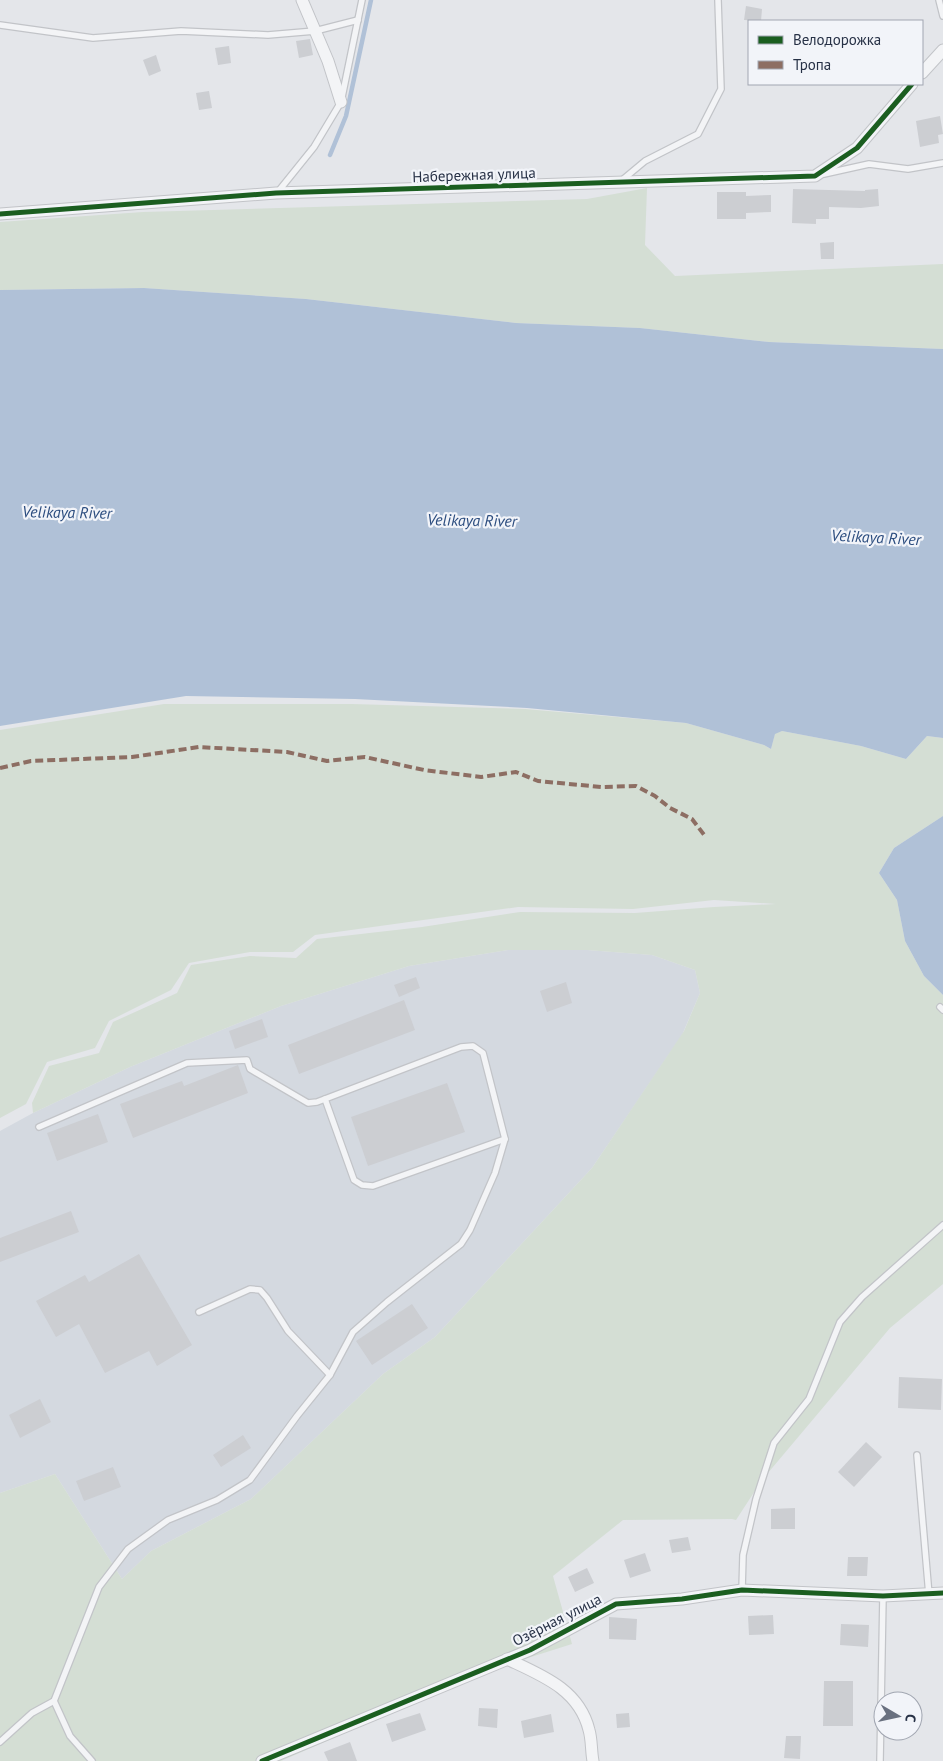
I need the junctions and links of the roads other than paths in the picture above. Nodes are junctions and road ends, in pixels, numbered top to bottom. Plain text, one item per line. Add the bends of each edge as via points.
1 (302, 0) edge
2 (362, 0) edge
3 (718, 0) edge
4 (939, 0) edge
5 (943, 16) edge
6 (358, 20) junction
7 (0, 25) edge
8 (315, 31) junction
9 (943, 50) edge
10 (923, 72) edge
11 (911, 85) edge
12 (341, 102) junction
13 (943, 163) edge
14 (814, 176) junction
15 (619, 182) junction
16 (276, 193) junction
17 (0, 214) edge
18 (325, 1099) junction
19 (39, 1127) dead end
20 (504, 1139) junction
21 (943, 1225) edge
22 (199, 1312) dead end
23 (330, 1375) junction
24 (917, 1455) dead end
25 (742, 1590) junction
26 (943, 1593) edge
27 (929, 1595) junction
28 (884, 1596) junction
29 (507, 1659) junction
30 (54, 1701) junction
31 (0, 1742) edge
32 (92, 1761) edge
33 (262, 1761) edge
34 (593, 1761) edge
35 (880, 1761) edge

1 - 8 street
2 - 6 lane
3 - 15 lane via 721,89 698,134 645,161
4 - 5 lane
6 - 8 lane
6 - 12 lane
7 - 8 lane via 93,38 181,31 268,35
8 - 12 street
9 - 10 street
11 - 14 street via 857,148
12 - 16 lane via 314,147
13 - 14 lane via 908,169 869,164
14 - 15 street, Набережная улица
15 - 16 street, Набережная улица
16 - 17 street, Набережная улица
18 - 19 lane via 308,1103 299,1099 250,1069 247,1060 187,1063
18 - 20 lane via 354,1180 362,1185 373,1186
18 - 20 lane via 461,1047 473,1046 483,1053
20 - 23 lane via 495,1173 461,1244 353,1332
21 - 25 lane via 862,1296 840,1322 809,1399 774,1443 743,1555
22 - 23 lane via 250,1289 260,1290 288,1331
23 - 30 lane via 250,1480 216,1500 168,1520 128,1549 99,1587
24 - 27 lane
25 - 28 street, Озёрная улица
25 - 29 street, Озёрная улица via 616,1604
26 - 27 street, Озёрная улица
27 - 28 street, Озёрная улица
28 - 35 lane
29 - 33 street, Озёрная улица
29 - 34 street via 549,1678 577,1702 589,1729
30 - 31 lane via 32,1713
30 - 32 lane via 70,1736

